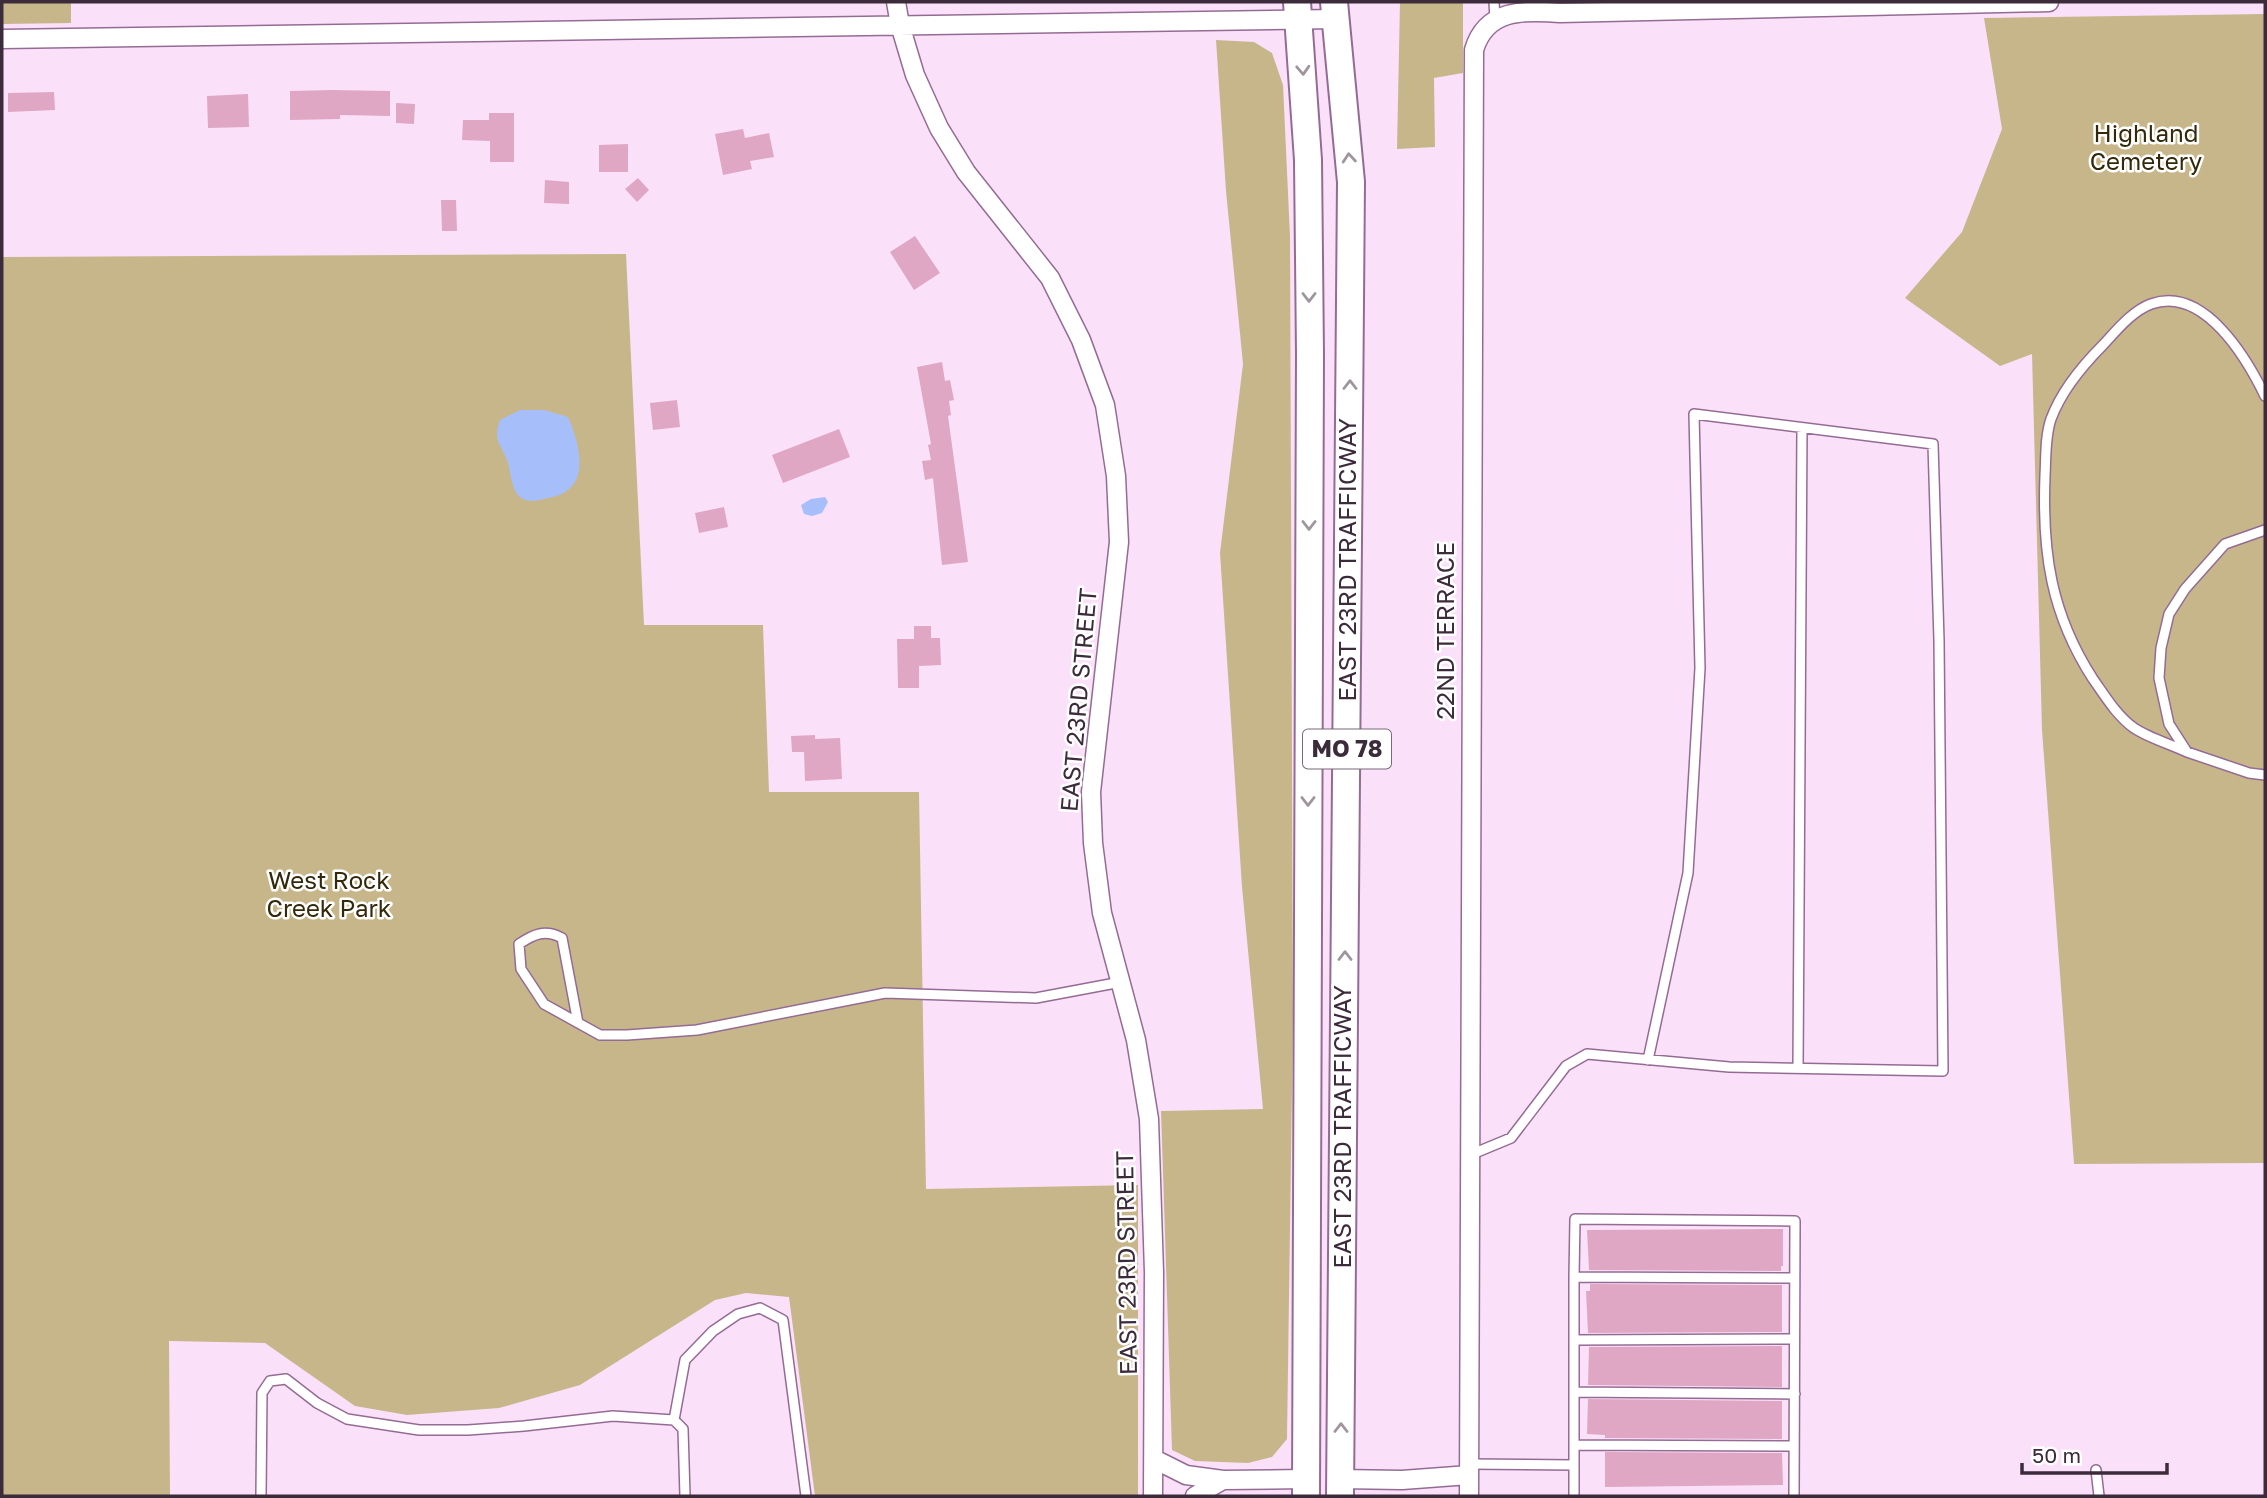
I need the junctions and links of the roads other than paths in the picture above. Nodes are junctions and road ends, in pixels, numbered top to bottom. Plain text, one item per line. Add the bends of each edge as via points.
1 (896, 2) edge
2 (2049, 2) edge
3 (1335, 10) edge
4 (1495, 10) edge
5 (1299, 11) edge
6 (900, 25) junction
7 (2, 39) edge
8 (2265, 397) edge
9 (1802, 428) junction
10 (2265, 530) edge
11 (2187, 752) junction
12 (2265, 775) edge
13 (1121, 982) junction
14 (578, 1023) junction
15 (1648, 1060) junction
16 (1798, 1068) junction
17 (1470, 1155) junction
18 (1574, 1277) junction
19 (1794, 1278) junction
20 (1794, 1339) junction
21 (1574, 1340) junction
22 (1574, 1392) junction
23 (1795, 1394) junction
24 (674, 1420) junction
25 (1574, 1445) junction
26 (1794, 1447) junction
27 (1153, 1459) junction
28 (1574, 1465) junction
29 (1469, 1470) junction
30 (2096, 1470) dead end
31 (1223, 1480) junction
32 (1306, 1488) edge
33 (1340, 1488) edge
34 (261, 1496) edge
35 (685, 1496) edge
36 (806, 1496) edge
37 (1153, 1496) edge
38 (1195, 1496) edge
39 (1469, 1496) edge
40 (1574, 1496) edge
41 (1794, 1496) edge
42 (2099, 1496) edge

1 - 6 street, EAST 23RD STREET
2 - 4 street, 22ND TERRACE
3 - 5 street
33 -> 3 main road, EAST 23RD TRAFFICWAY / MO 78 via 1351,182
4 - 17 street, 22ND TERRACE via 1478,35 1474,51
5 - 6 street
5 -> 32 main road, EAST 23RD TRAFFICWAY / MO 78 via 1308,160 1310,354
6 - 7 street
6 - 13 street, EAST 23RD STREET via 915,75 940,128 966,172 1050,278 1081,340 1105,405 1119,542 1091,792 1102,913
8 - 11 lane via 2245,359 2210,319 2192,306 2152,304 2097,351 2050,420 2043,513 2054,597 2068,636 2109,703 2134,728
9 - 15 lane via 1694,414 1700,668 1688,873
9 - 16 lane
9 - 16 lane via 1933,444 1942,1071
10 - 11 lane via 2225,544 2169,614 2159,678 2169,724
11 - 12 lane
13 - 14 lane via 1036,998 885,993 697,1030 600,1035
13 - 27 street, EAST 23RD STREET via 1149,1119
14 - 14 lane via 544,1004 521,969 519,944 531,936 551,932 562,938
15 - 16 lane
15 - 17 lane via 1587,1054 1566,1066 1511,1138
17 - 29 street, 22ND TERRACE
18 - 19 lane
18 - 19 lane via 1576,1219 1794,1221
18 - 21 lane
19 - 20 lane
20 - 21 lane
20 - 23 lane
21 - 22 lane
22 - 23 lane
22 - 25 lane
23 - 26 lane
24 - 34 lane via 613,1416 524,1426 419,1430 346,1419 286,1379 271,1381 262,1393
24 - 35 lane via 683,1429
24 - 36 lane via 685,1360 713,1331 738,1314 760,1308 783,1321
25 - 26 lane
25 - 28 lane
26 - 41 lane
27 - 31 street via 1186,1475
27 - 37 street, EAST 23RD STREET
28 - 29 lane
28 - 40 lane
29 - 33 street
29 - 39 street, 22ND TERRACE
30 - 42 lane
31 - 32 street
31 - 38 street

